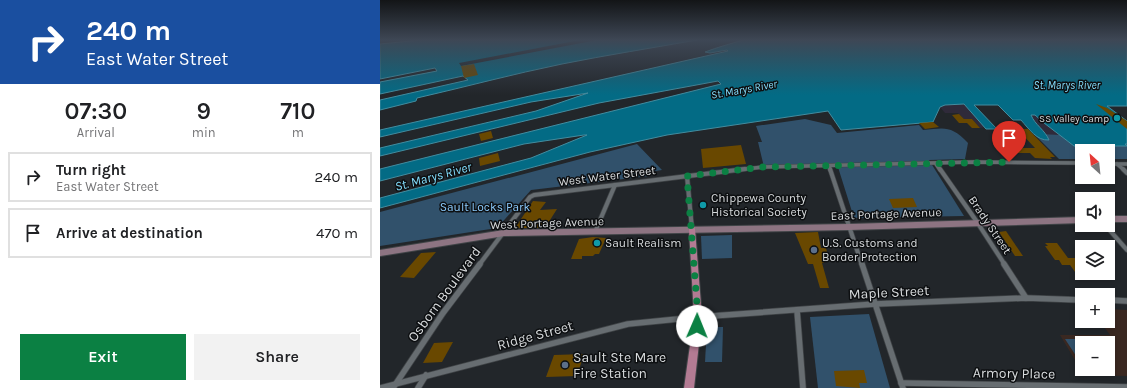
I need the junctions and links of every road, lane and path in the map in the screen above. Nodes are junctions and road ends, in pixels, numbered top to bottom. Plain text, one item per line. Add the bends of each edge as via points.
1 (1075, 163) edge
2 (936, 164) junction
3 (1116, 164) joint
4 (1127, 164) edge
5 (829, 166) junction
6 (1127, 173) edge
7 (687, 176) junction
8 (615, 185) junction
9 (530, 198) joint
10 (1115, 219) edge
11 (1127, 219) edge
12 (1075, 220) edge
13 (977, 222) junction
14 (849, 227) junction
15 (692, 229) junction
16 (595, 232) junction
17 (1111, 232) edge
18 (504, 233) junction
19 (1127, 250) edge
20 (380, 253) edge
21 (1026, 298) junction
22 (1075, 300) edge
23 (1115, 300) edge
24 (1127, 301) edge
25 (875, 304) junction
26 (797, 310) junction
27 (698, 317) junction
28 (426, 376) junction
29 (902, 385) edge
30 (393, 386) edge
31 (1127, 387) edge
32 (380, 388) edge
33 (418, 388) edge
34 (689, 388) edge
35 (803, 388) edge

1 - 2 street, West Water Street
2 - 5 street, West Water Street
2 - 13 street, Brady Street
3 - 4 street
3 - 6 street
5 - 7 street, West Water Street via 763,167
5 - 14 street
7 - 8 street, West Water Street
7 - 15 street
8 - 9 street, West Water Street via 538,194
8 - 16 street
9 - 18 street, Osborn Boulevard
10 - 11 main road
12 - 13 main road, East Portage Avenue
13 - 14 main road, East Portage Avenue
13 - 21 street, Brady Street
14 - 15 main road, East Portage Avenue
14 - 25 street
15 - 16 main road, West Portage Avenue
15 - 27 main road
16 - 18 main road, West Portage Avenue
17 - 19 street
18 - 20 main road, West Portage Avenue
18 - 30 street, Osborn Boulevard via 443,313
21 - 22 street, Maple Street
21 - 25 street, Maple Street
23 - 24 street
25 - 26 street, Maple Street
25 - 29 street
26 - 27 street, Maple Street
26 - 35 street
27 - 28 street, Ridge Street via 621,325
27 - 34 main road
28 - 30 street, Ridge Street
28 - 33 street
29 - 31 street, Armory Place
30 - 32 street, Ridge Street

